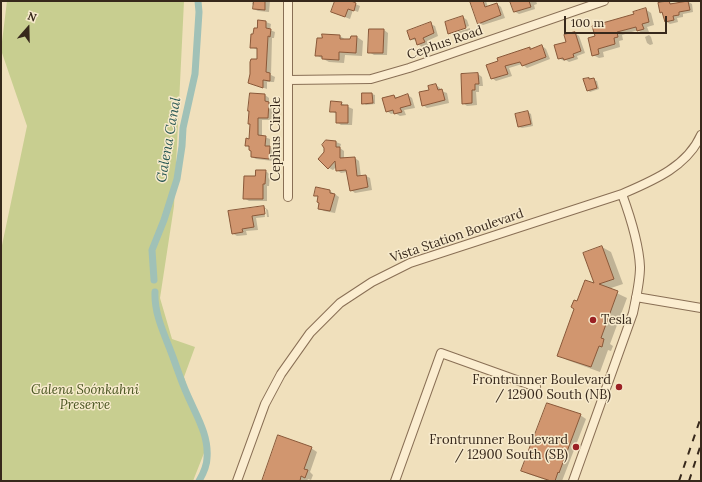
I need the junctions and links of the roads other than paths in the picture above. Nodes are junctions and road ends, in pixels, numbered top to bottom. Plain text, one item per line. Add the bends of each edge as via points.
1 (288, 1) edge
2 (604, 1) edge
3 (288, 80) junction
4 (701, 134) edge
5 (622, 194) junction
6 (288, 197) dead end
7 (636, 297) junction
8 (701, 308) edge
9 (536, 387) dead end
10 (237, 481) edge
11 (395, 481) edge
12 (573, 481) edge

1 - 3 street, Cephus Circle
2 - 3 street, Cephus Road via 371,79
3 - 6 street, Cephus Circle
4 - 5 street, Vista Station Boulevard via 682,161 665,174
5 - 7 street via 636,242 640,267
5 - 10 street, Vista Station Boulevard via 410,263 340,302 310,333 281,374 265,404
7 - 8 street
7 - 12 street via 633,313
9 - 11 street via 441,353

